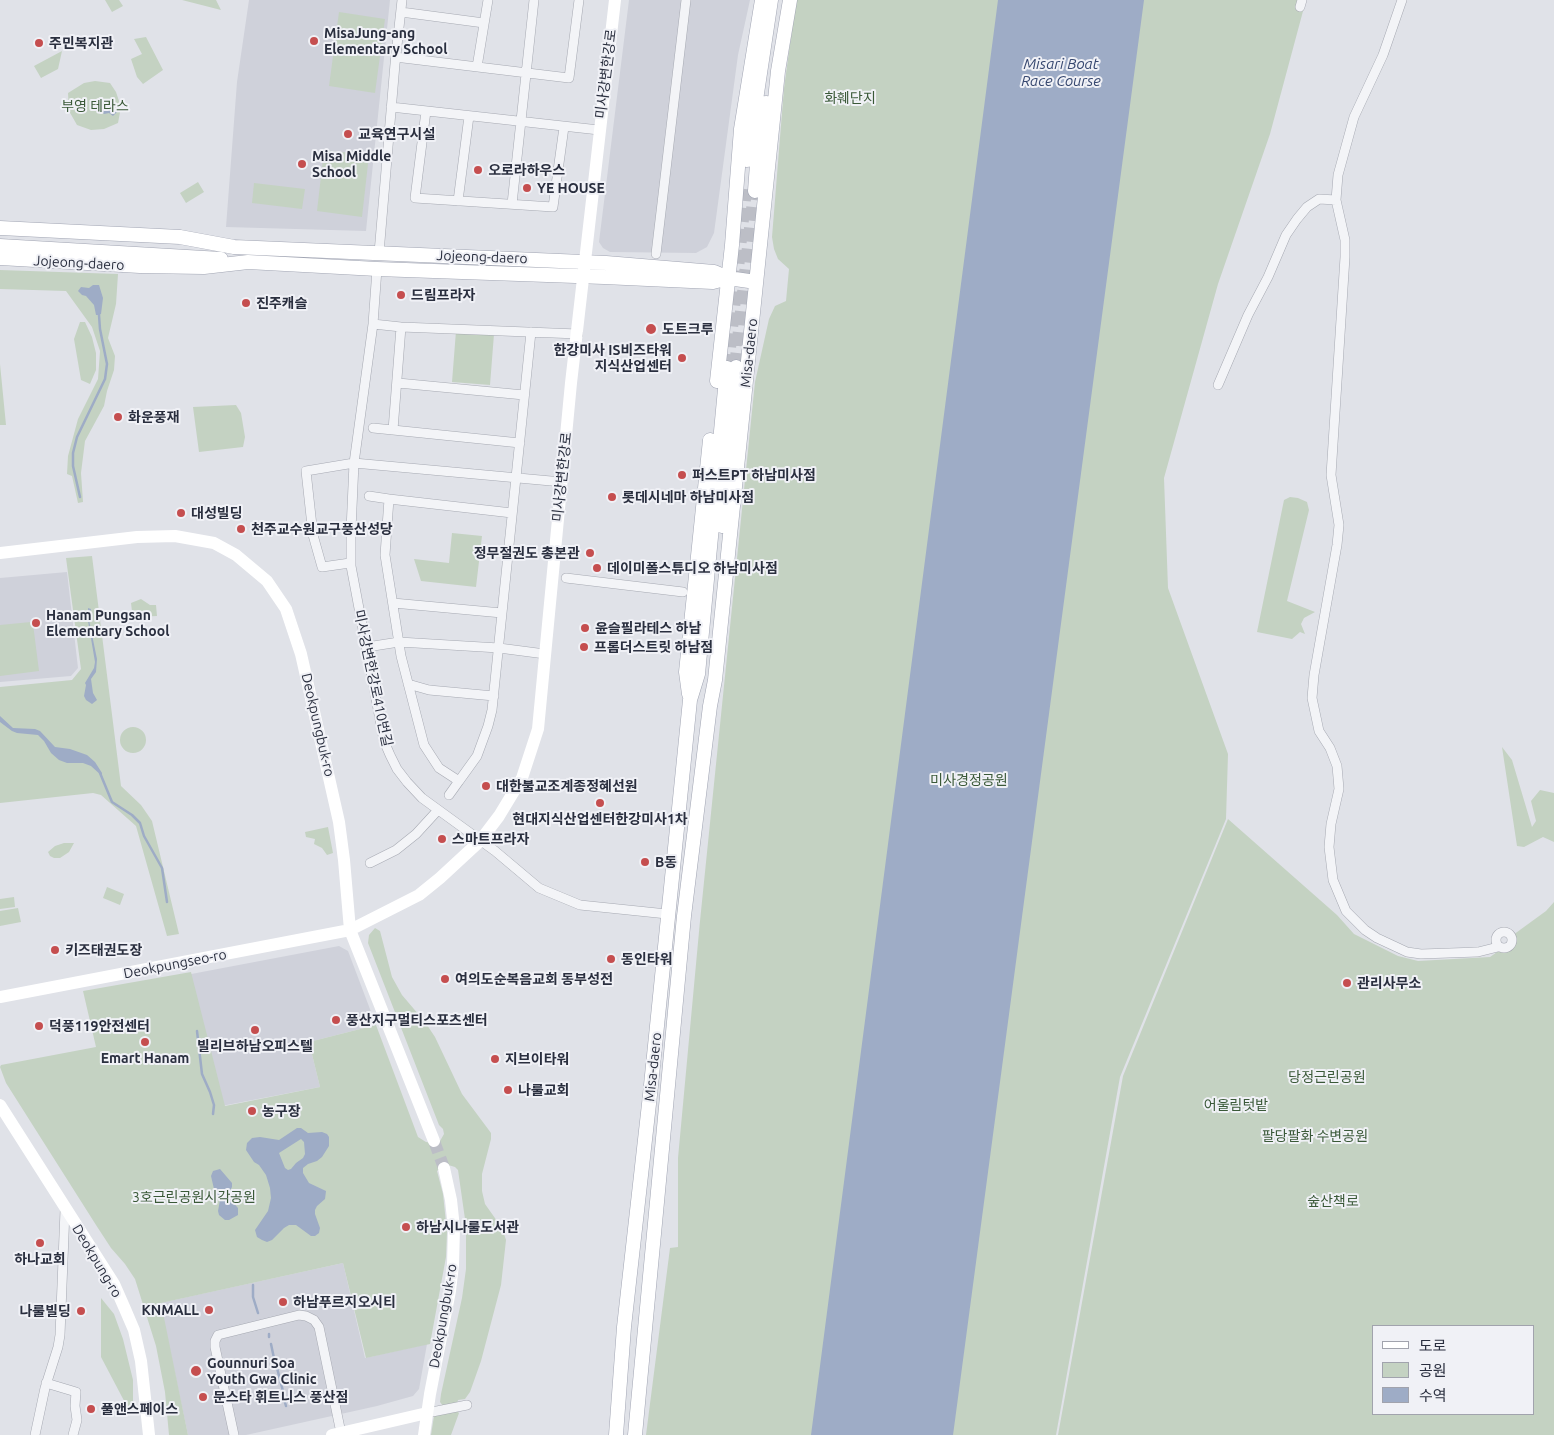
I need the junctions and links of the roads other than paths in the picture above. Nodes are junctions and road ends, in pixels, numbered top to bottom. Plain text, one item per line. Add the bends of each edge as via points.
1 (402, 0) edge
2 (488, 0) edge
3 (534, 0) edge
4 (579, 0) edge
5 (615, 0) edge
6 (686, 0) edge
7 (762, 0) edge
8 (771, 0) edge
9 (782, 0) edge
10 (790, 0) edge
11 (1402, 0) edge
12 (401, 12) junction
13 (484, 23) junction
14 (395, 57) junction
15 (477, 67) junction
16 (526, 73) junction
17 (391, 107) junction
18 (426, 111) junction
19 (469, 116) junction
20 (520, 121) junction
21 (564, 127) junction
22 (599, 130) junction
23 (751, 188) junction
24 (1336, 200) junction
25 (458, 201) junction
26 (512, 204) junction
27 (0, 228) edge
28 (0, 237) edge
29 (0, 246) edge
30 (234, 247) junction
31 (379, 253) junction
32 (656, 254) dead end
33 (0, 258) edge
34 (248, 262) junction
35 (585, 262) junction
36 (377, 269) junction
37 (584, 276) junction
38 (728, 278) junction
39 (756, 282) junction
40 (373, 324) junction
41 (402, 327) junction
42 (531, 332) junction
43 (578, 334) junction
44 (398, 383) junction
45 (1218, 385) dead end
46 (524, 395) junction
47 (373, 428) dead end
48 (393, 430) junction
49 (520, 442) junction
50 (354, 463) junction
51 (516, 478) junction
52 (562, 482) junction
53 (369, 496) dead end
54 (389, 498) junction
55 (512, 512) junction
56 (0, 553) edge
57 (350, 563) junction
58 (566, 578) dead end
59 (683, 592) dead end
60 (393, 603) junction
61 (502, 613) junction
62 (399, 642) junction
63 (367, 647) junction
64 (499, 648) junction
65 (545, 654) junction
66 (408, 684) junction
67 (494, 696) junction
68 (690, 700) junction
69 (710, 706) junction
70 (459, 781) junction
71 (449, 795) dead end
72 (438, 810) junction
73 (480, 841) junction
74 (370, 863) dead end
75 (667, 914) junction
76 (350, 930) junction
77 (1498, 947) dead end
78 (0, 997) edge
79 (0, 1105) edge
80 (434, 1141) tunnel mouth
81 (444, 1168) tunnel mouth
82 (65, 1210) junction
83 (46, 1383) junction
84 (467, 1405) dead end
85 (427, 1413) junction
86 (336, 1434) edge
87 (35, 1435) edge
88 (73, 1435) edge
89 (148, 1435) edge
90 (234, 1435) edge
91 (424, 1435) edge
92 (616, 1435) edge
93 (636, 1435) edge

1 - 12 street
2 - 13 street
3 - 16 street
4 - 16 street via 569,78
5 - 22 street, 미사강변한강로
6 - 32 street
7 - 23 main road, Misa-daero via 742,129
8 - 23 main road, Misa-daero
9 - 23 main road, Misa-daero
10 - 23 main road, Misa-daero via 778,71
11 - 24 street via 1383,55 1354,117 1338,175
12 - 13 street
12 - 14 street
13 - 15 street
14 - 15 street
14 - 17 street
15 - 16 street
16 - 20 street
17 - 18 street
17 - 31 street
18 - 19 street
18 - 25 street via 414,198
19 - 20 street
19 - 25 street
20 - 21 street
20 - 26 street
21 - 22 street
21 - 26 street via 553,207
22 - 35 street, 미사강변한강로
23 - 38 main road, Misa-daero
23 - 39 main road, Misa-daero
24 - 45 street via 1319,199 1296,219 1248,315
24 - 77 street via 1345,240 1331,474 1339,525 1312,698 1316,722 1334,758 1338,779 1338,797 1329,838 1333,880 1353,920 1395,948 1421,954 1478,952
25 - 26 street
27 - 30 main road, Jojeong-daero via 180,237
28 - 30 main road, Jojeong-daero
29 - 34 main road, Jojeong-daero
30 - 31 main road, Jojeong-daero
31 - 35 main road, Jojeong-daero
33 - 34 main road, Jojeong-daero via 195,267
34 - 36 main road, Jojeong-daero
35 - 37 street, 미사강변한강로
35 - 38 main road, Jojeong-daero via 714,272
36 - 37 main road, Jojeong-daero
36 - 40 street, 미사강변한강로410번길
37 - 38 main road, Jojeong-daero via 713,282
37 - 43 street, 미사강변한강로
38 - 39 main road, Jojeong-daero
38 - 68 main road, Misa-daero via 686,672
39 - 69 main road, Misa-daero
40 - 41 street
40 - 50 street, 미사강변한강로410번길
41 - 42 street
41 - 44 street
42 - 43 street
42 - 46 street
43 - 52 street, 미사강변한강로
44 - 46 street
44 - 48 street
46 - 49 street
47 - 48 street
48 - 49 street
49 - 51 street
50 - 51 street
50 - 57 street, 미사강변한강로410번길
50 - 57 street via 306,470 313,535 322,567
51 - 52 street
51 - 55 street
52 - 65 street, 미사강변한강로
53 - 54 street
54 - 55 street
54 - 60 street via 385,555
55 - 61 street
56 - 76 street, Deokpungbuk-ro via 137,537 174,536 214,543 236,555 267,581 286,609 301,654 339,822
57 - 63 street, 미사강변한강로410번길
58 - 59 street
60 - 61 street
60 - 62 street
61 - 64 street
62 - 63 street
62 - 64 street
62 - 66 street
63 - 72 street, 미사강변한강로410번길 via 384,741 390,755 407,782
64 - 65 street
64 - 67 street
65 - 73 street, 미사강변한강로 via 538,729 526,767 499,816
66 - 67 street via 429,690
66 - 70 street via 424,746 439,768
67 - 70 street via 477,756
68 - 69 main road, Misa-daero via 698,674 731,368 708,676
68 - 75 main road, Misa-daero
69 - 93 main road, Misa-daero via 684,916
70 - 71 street
72 - 73 street, 미사강변한강로410번길
72 - 74 street via 396,850
73 - 75 street, 미사강변한강로410번길 via 547,892 580,904
73 - 76 street, 미사강변한강로 via 419,895
75 - 92 main road, Misa-daero
76 - 78 street, Deokpungseo-ro
76 - 80 street, Deokpungbuk-ro
79 - 82 street, Deokpung-ro
81 - 85 street, Deokpungbuk-ro via 454,1228 453,1265
82 - 83 street via 60,1335
82 - 89 street, Deokpung-ro via 114,1284 134,1330 141,1361
83 - 87 street
83 - 88 street via 76,1392 77,1420
84 - 85 street
85 - 86 street
85 - 91 street, Deokpungbuk-ro
86 - 90 street via 319,1327 314,1320 299,1315 218,1335 215,1347

